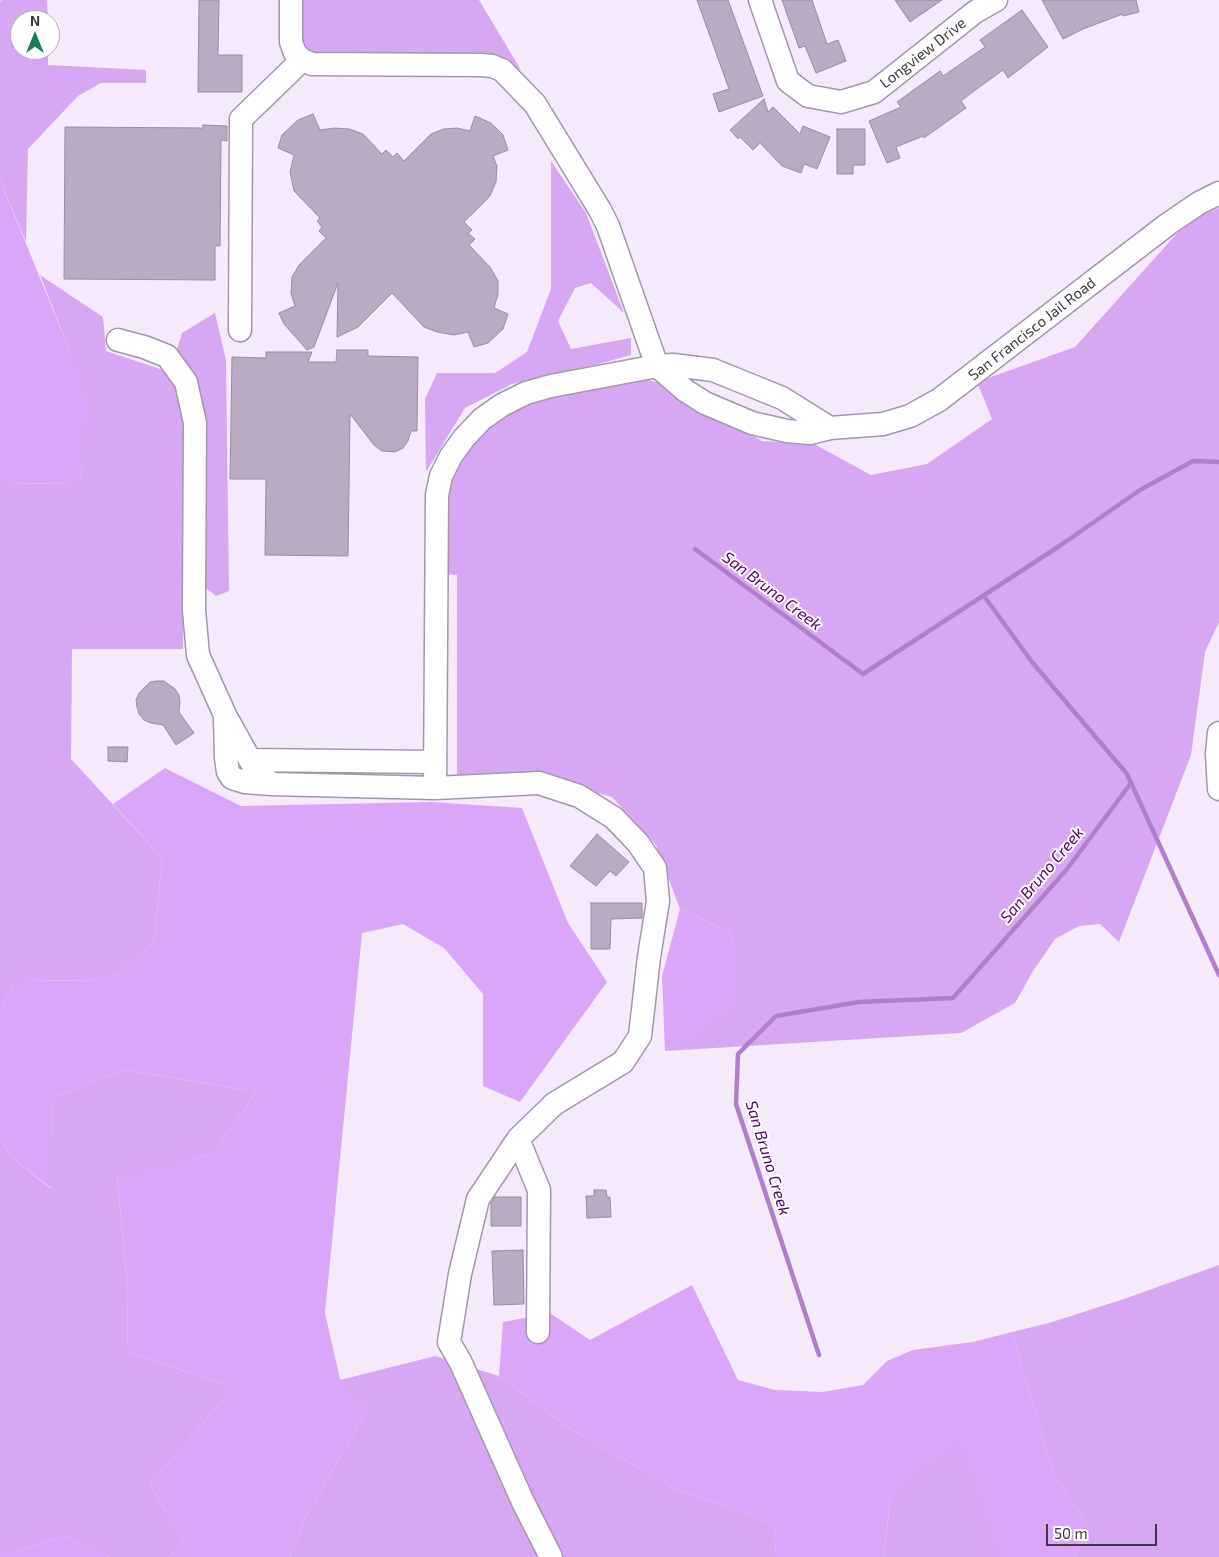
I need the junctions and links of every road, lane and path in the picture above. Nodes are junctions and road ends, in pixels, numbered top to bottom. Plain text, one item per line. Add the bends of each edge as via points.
1 (291, 0) edge
2 (760, 0) edge
3 (996, 0) edge
4 (972, 6) edge
5 (302, 60) junction
6 (1219, 193) edge
7 (240, 330) dead end
8 (118, 340) dead end
9 (657, 366) junction
10 (830, 428) junction
11 (225, 715) junction
12 (1219, 733) edge
13 (250, 760) junction
14 (435, 762) junction
15 (271, 784) junction
16 (435, 788) junction
17 (1219, 789) edge
18 (518, 1139) junction
19 (538, 1332) dead end
20 (552, 1557) edge

1 - 5 street via 291,42
2 - 4 street, Longview Drive via 788,81 808,96 841,102 874,92
3 - 4 street, Longview Drive
5 - 7 street via 240,119
5 - 9 street via 312,64 481,65 502,70 535,104 600,210
6 - 10 street, San Francisco Jail Road via 1168,224 939,400 910,416 883,424
8 - 11 street via 166,356 186,382 195,423 194,610 198,655
9 - 10 street via 713,370 782,398
9 - 10 street, San Francisco Jail Road via 705,403 752,423 810,433
9 - 14 street via 526,393 482,420 451,456 441,476 437,495
11 - 13 street
11 - 15 street via 228,772 232,778 245,782
12 - 17 street
13 - 14 street
13 - 15 street
14 - 16 street
15 - 16 street
16 - 18 street via 539,783 579,796 614,818 638,843 655,868 658,901 640,1036 623,1062 554,1104
18 - 19 street via 539,1190
18 - 20 street via 478,1198 460,1274 449,1342

